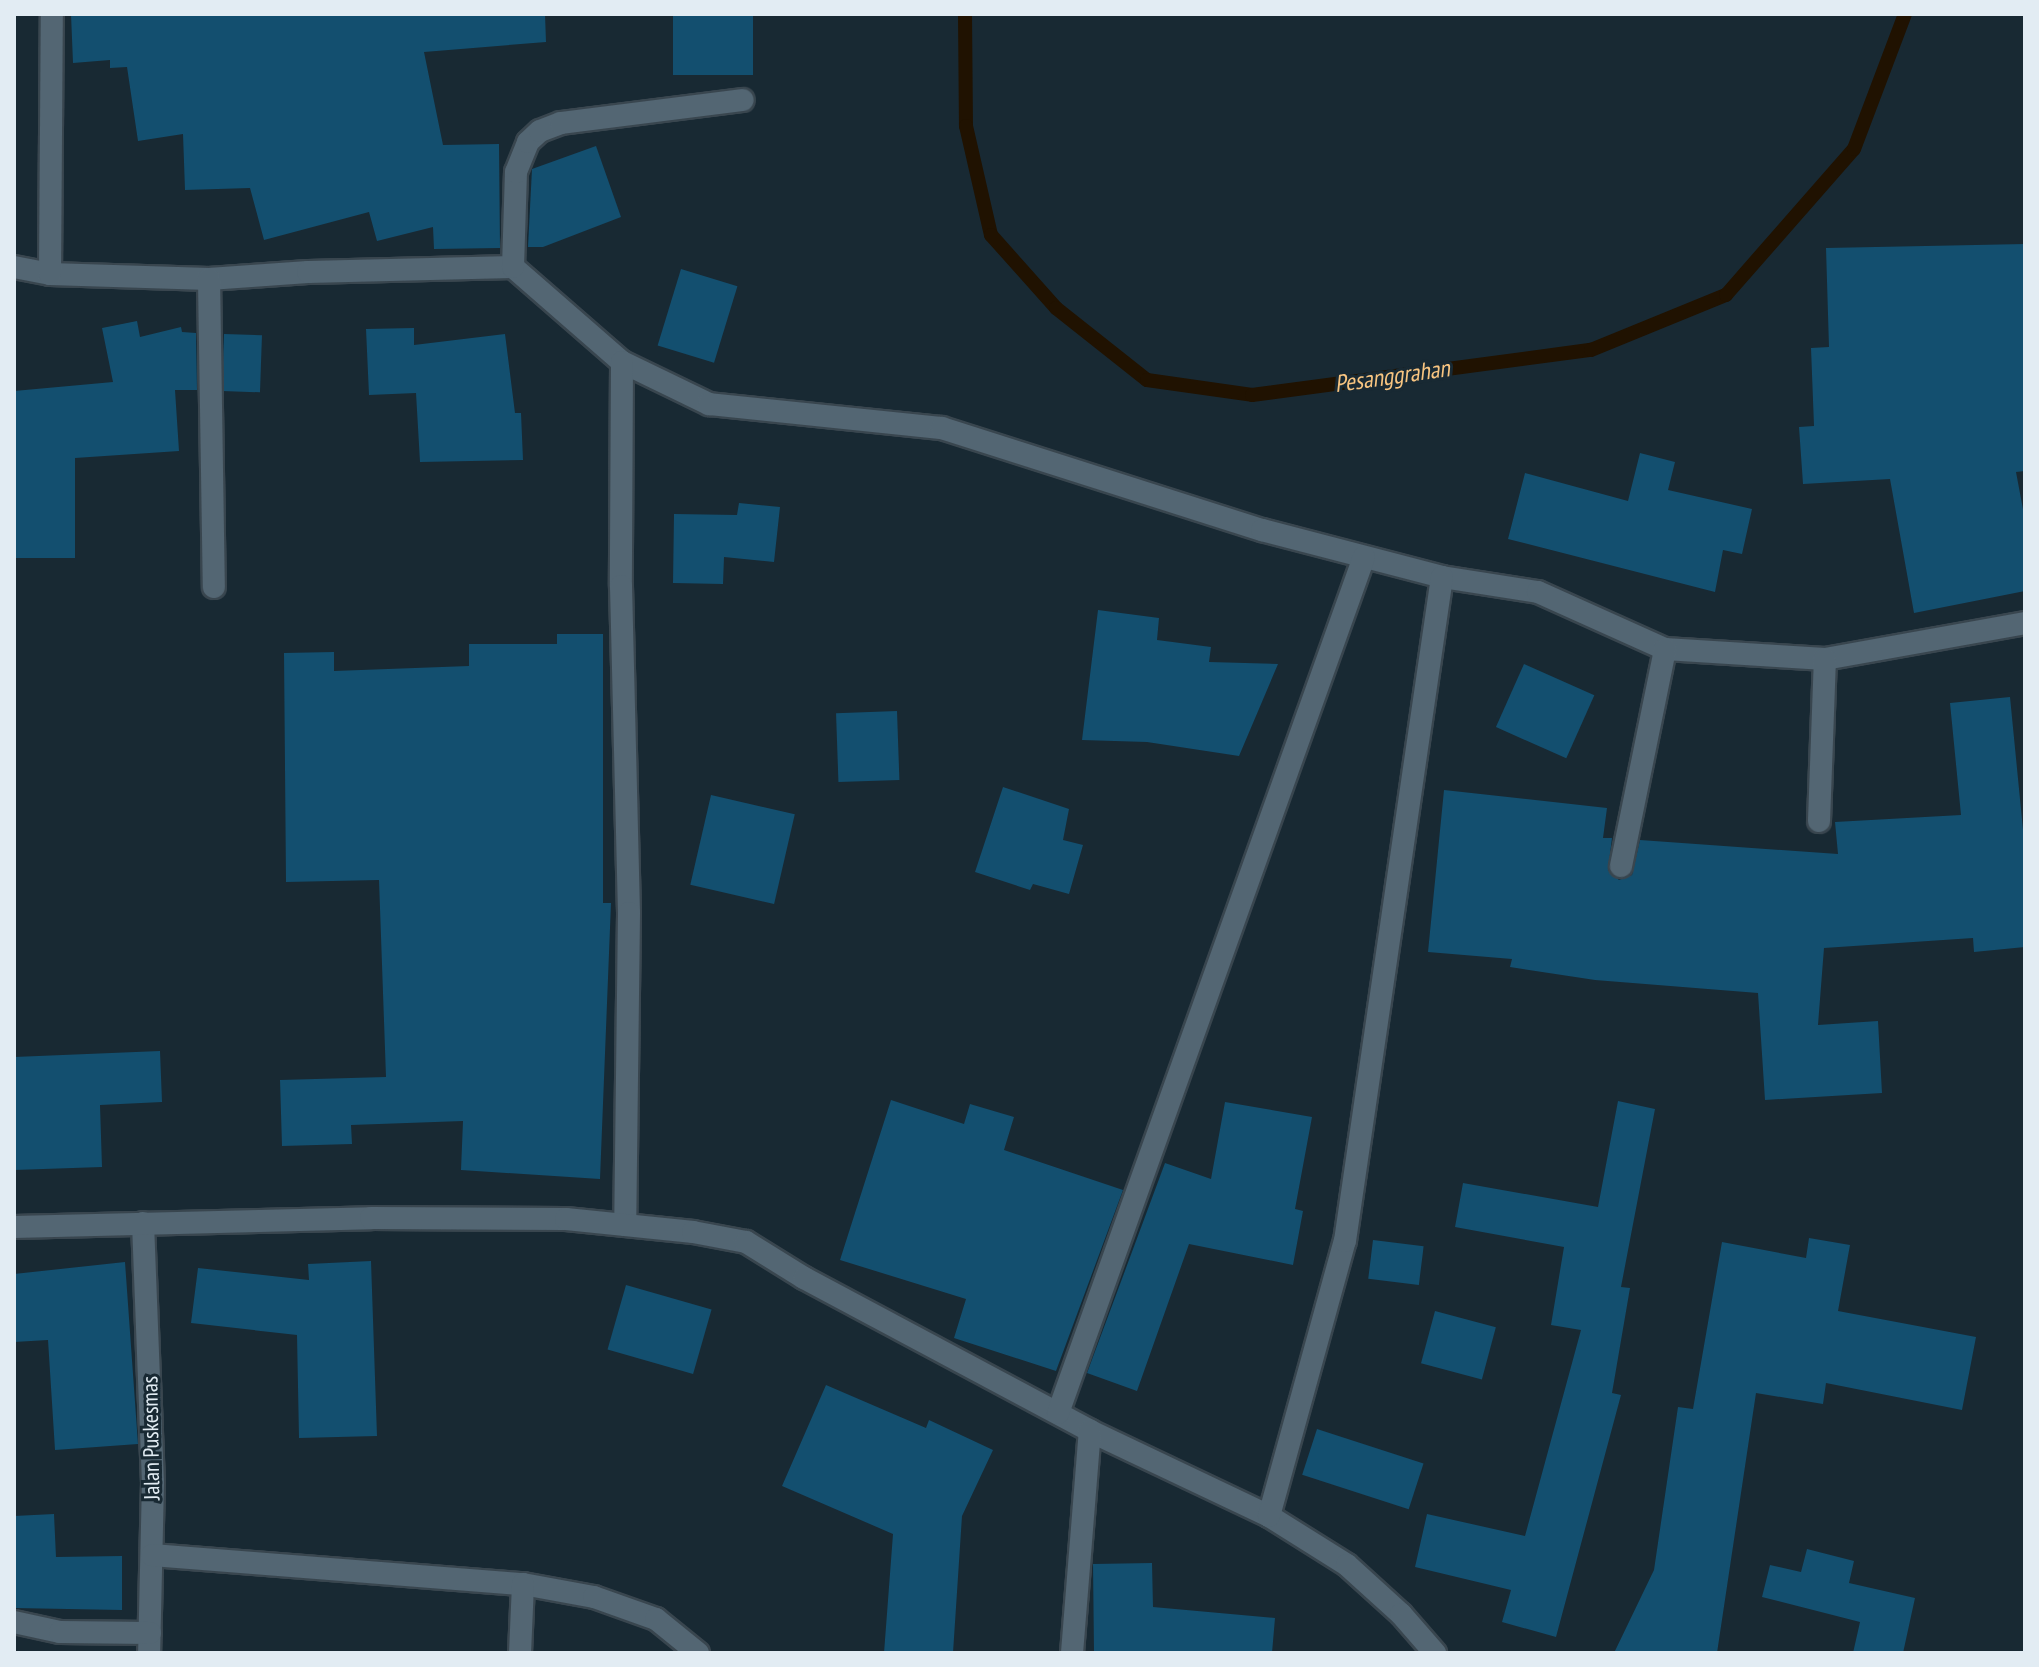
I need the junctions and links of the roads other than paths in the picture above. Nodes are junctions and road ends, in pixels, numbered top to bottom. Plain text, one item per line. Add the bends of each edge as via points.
1 (52, 14) edge
2 (743, 100) dead end
3 (14, 267) edge
4 (513, 267) junction
5 (50, 274) junction
6 (209, 279) junction
7 (622, 362) junction
8 (1364, 557) junction
9 (1442, 577) junction
10 (214, 587) dead end
11 (2025, 623) edge
12 (1665, 649) junction
13 (1825, 659) junction
14 (1819, 821) dead end
15 (1621, 866) dead end
16 (143, 1223) junction
17 (625, 1225) junction
18 (14, 1227) edge
19 (1058, 1413) junction
20 (1090, 1431) junction
21 (1269, 1516) junction
22 (152, 1555) junction
23 (523, 1584) junction
24 (14, 1622) edge
25 (149, 1643) edge
26 (520, 1653) edge
27 (698, 1653) edge
28 (1072, 1653) edge
29 (1435, 1653) edge

1 - 5 street
2 - 4 street via 561,123 540,131 528,142 516,172
3 - 5 street
4 - 6 street
4 - 7 street
5 - 6 street
6 - 10 street
7 - 8 street via 709,404 942,428
7 - 17 street via 629,913
8 - 9 street
8 - 19 street
9 - 12 street via 1538,592
9 - 21 street via 1345,1241
11 - 13 street
12 - 13 street
12 - 15 street
13 - 14 street
16 - 17 street via 566,1219
16 - 18 street
16 - 22 street, Jalan Puskesmas
17 - 19 street via 746,1242
19 - 20 street
20 - 21 street
20 - 28 street
21 - 29 street via 1347,1565
22 - 23 street
22 - 25 street, Jalan Puskesmas
23 - 26 street
23 - 27 street via 594,1597 656,1619
24 - 25 street

